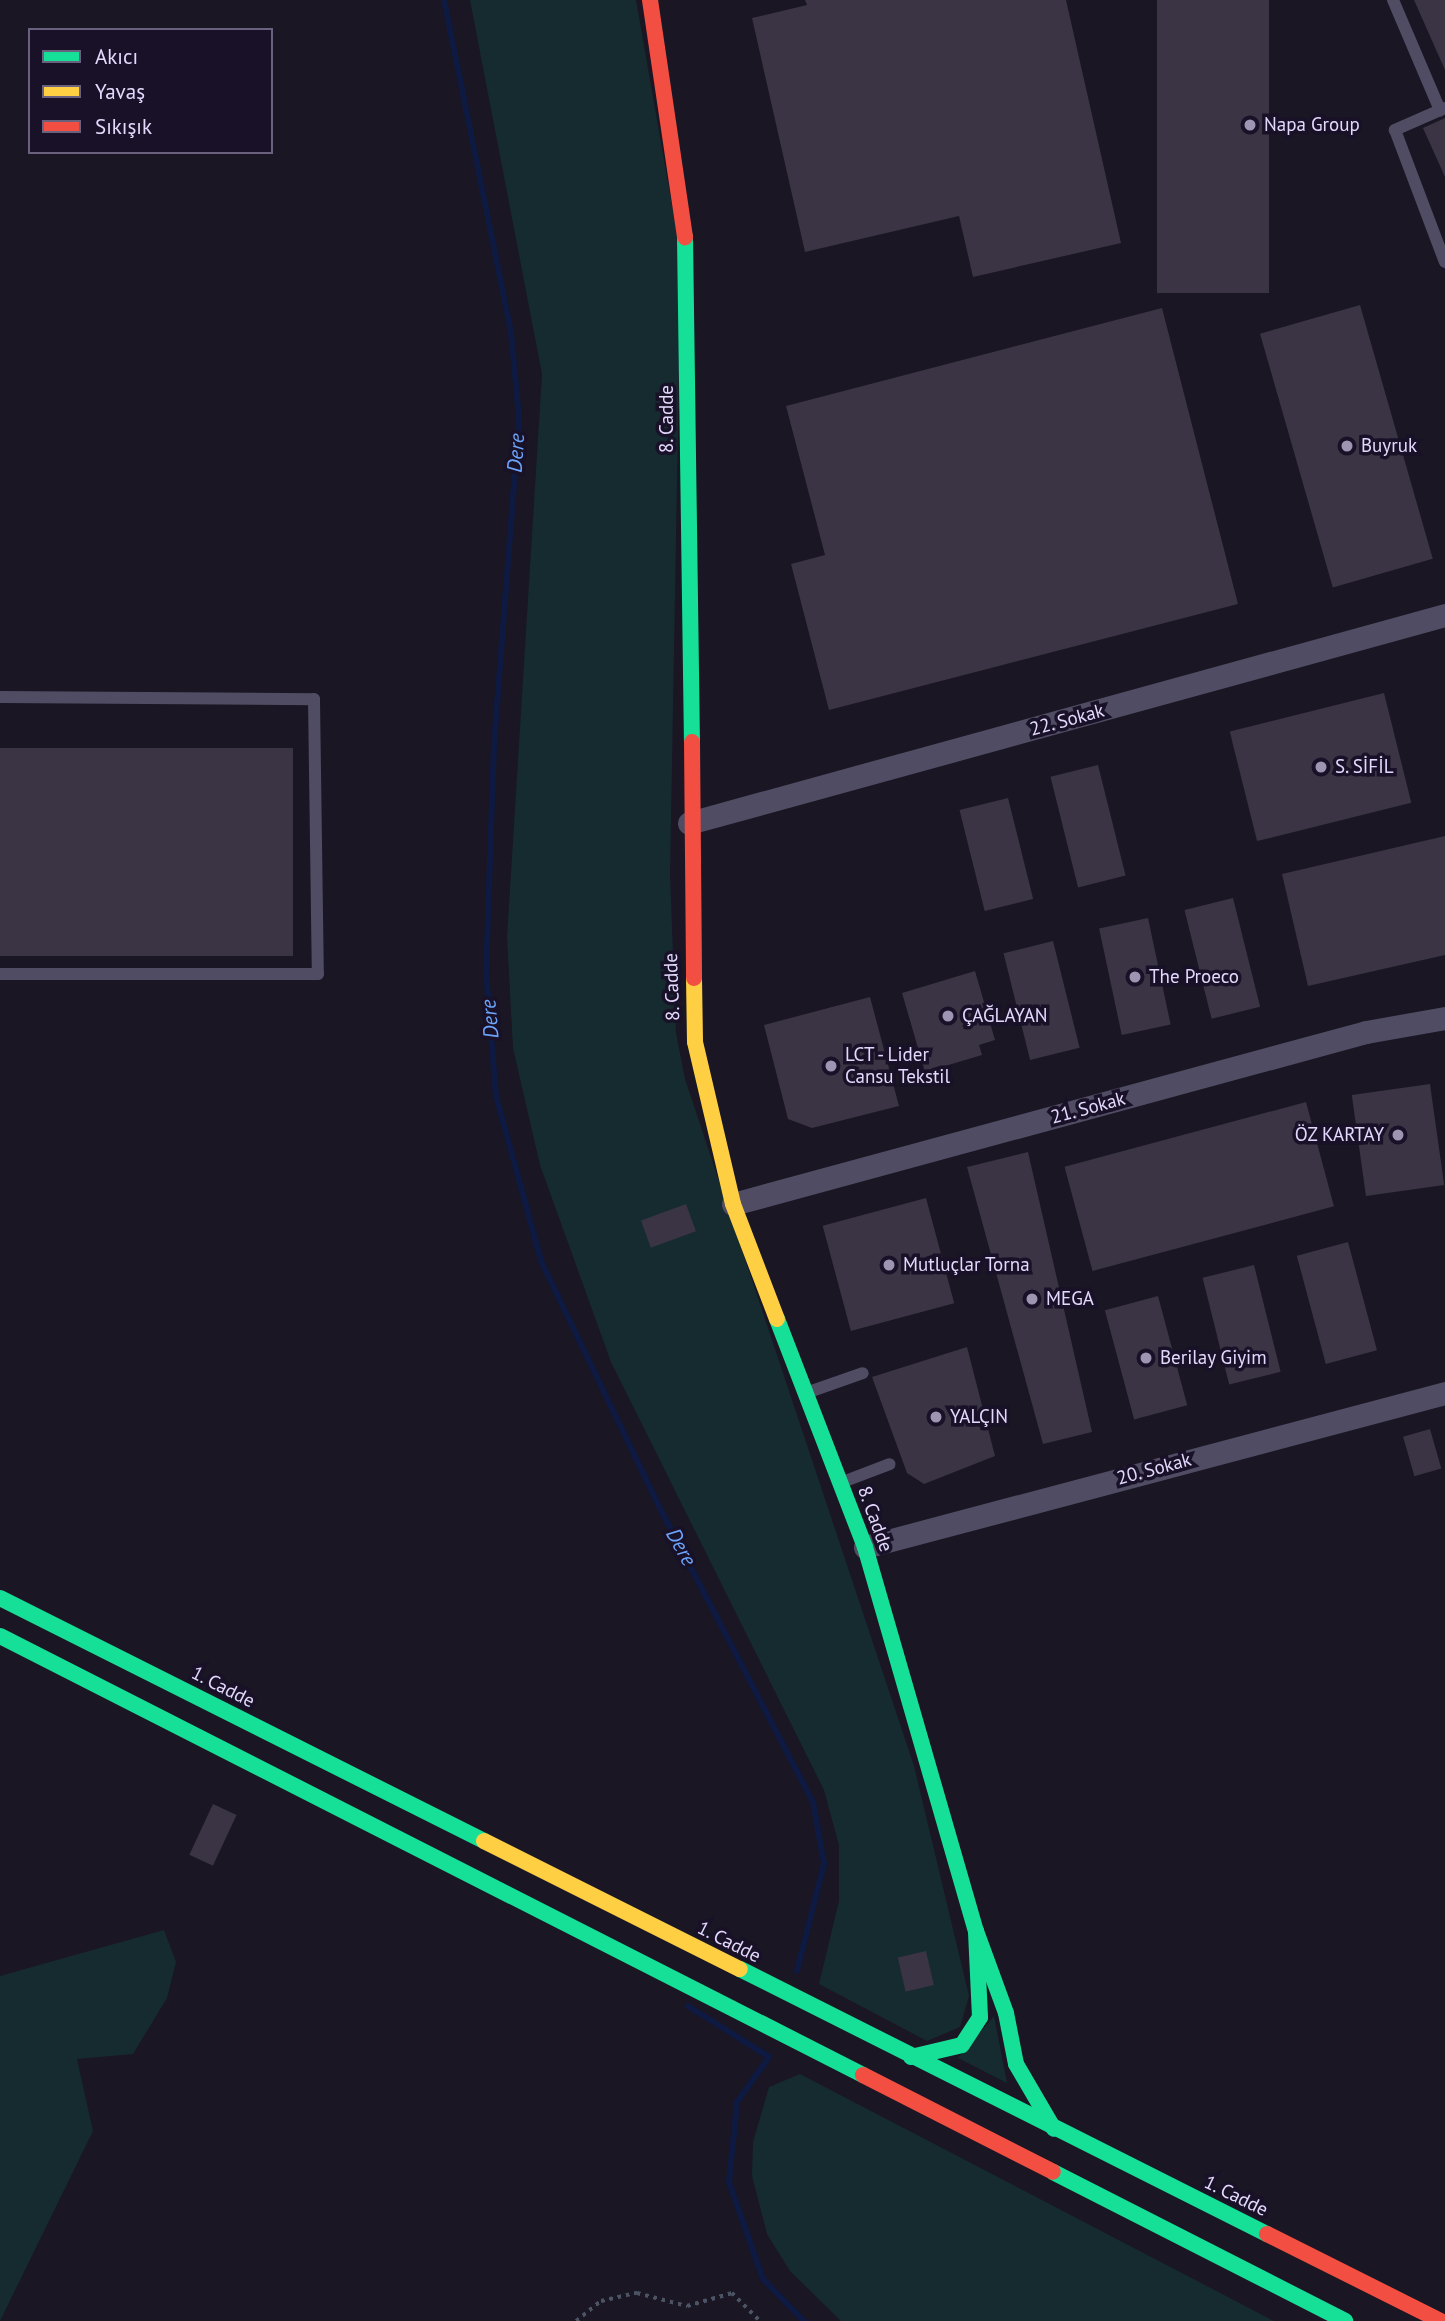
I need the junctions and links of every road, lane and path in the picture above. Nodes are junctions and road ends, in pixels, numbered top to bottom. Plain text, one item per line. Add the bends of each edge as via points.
1 (650, 0) edge
2 (1393, 0) edge
3 (1443, 109) edge
4 (1445, 262) edge
5 (1445, 615) edge
6 (0, 697) edge
7 (689, 823) junction
8 (0, 974) edge
9 (1445, 1018) edge
10 (733, 1205) junction
11 (863, 1373) dead end
12 (805, 1393) junction
13 (1445, 1393) edge
14 (890, 1464) dead end
15 (840, 1483) junction
16 (864, 1548) junction
17 (0, 1598) edge
18 (0, 1636) edge
19 (976, 1931) junction
20 (911, 2057) junction
21 (1054, 2129) junction
22 (576, 2321) edge
23 (760, 2321) edge
24 (1345, 2321) edge
25 (1441, 2321) edge

1 - 7 main road, 8. Cadde via 688,259
2 - 3 lane
3 - 4 lane via 1395,130
5 - 7 street, 22. Sokak
6 - 8 lane via 314,699 318,974
7 - 10 main road, 8. Cadde via 695,1042
9 - 10 street, 21. Sokak via 1366,1032
10 - 12 main road, 8. Cadde
11 - 12 lane
12 - 15 main road, 8. Cadde
13 - 16 street, 20. Sokak
14 - 15 lane
15 - 16 main road, 8. Cadde
16 - 19 main road, 8. Cadde
17 - 20 main road, 1. Cadde
18 - 24 main road
19 - 20 main road, 8. Cadde via 979,2017 962,2045
19 - 21 main road, 8. Cadde via 1006,2013 1016,2064
20 - 21 main road, 1. Cadde
21 - 25 main road, 1. Cadde
22 - 23 path via 601,2301 637,2293 687,2306 732,2293

